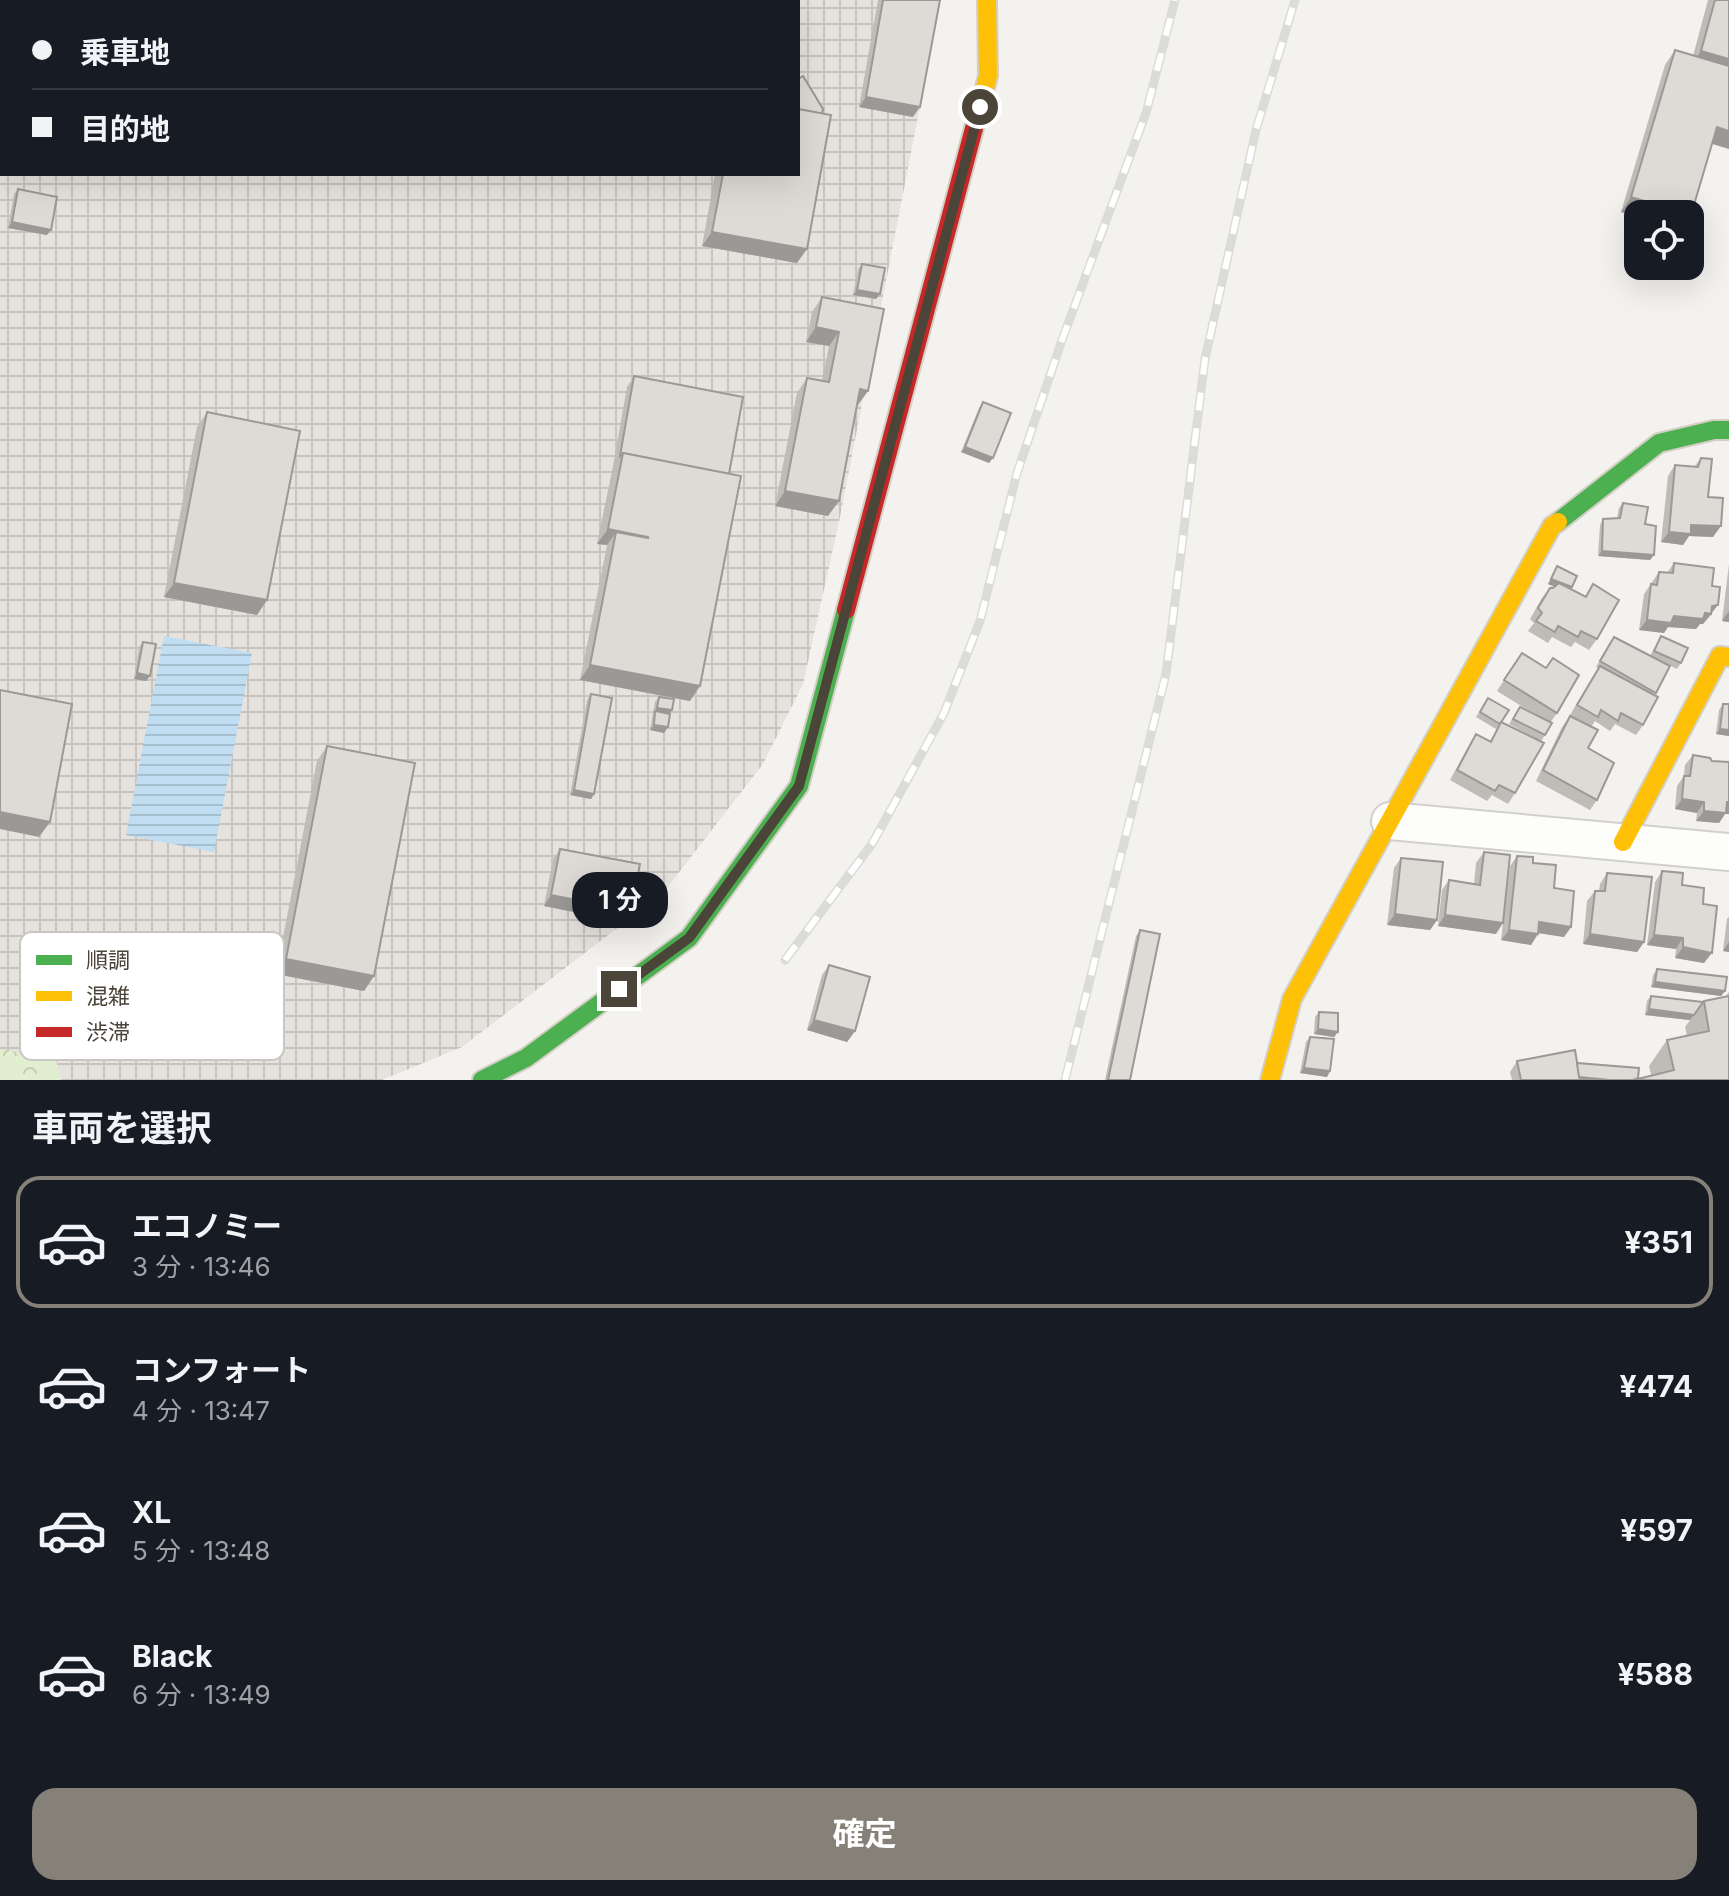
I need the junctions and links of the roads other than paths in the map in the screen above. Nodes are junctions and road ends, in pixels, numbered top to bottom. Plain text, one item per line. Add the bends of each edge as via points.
1 (987, 0) edge
2 (1729, 430) edge
3 (1729, 657) edge
4 (1390, 821) junction
5 (1623, 842) junction
6 (1729, 852) edge
7 (482, 1080) edge
8 (1270, 1080) edge

1 - 7 street via 988,76 799,786 689,938 526,1058
2 - 4 street via 1659,443 1552,526
3 - 5 street via 1720,656
4 - 5 street
4 - 8 street via 1292,999
5 - 6 street

